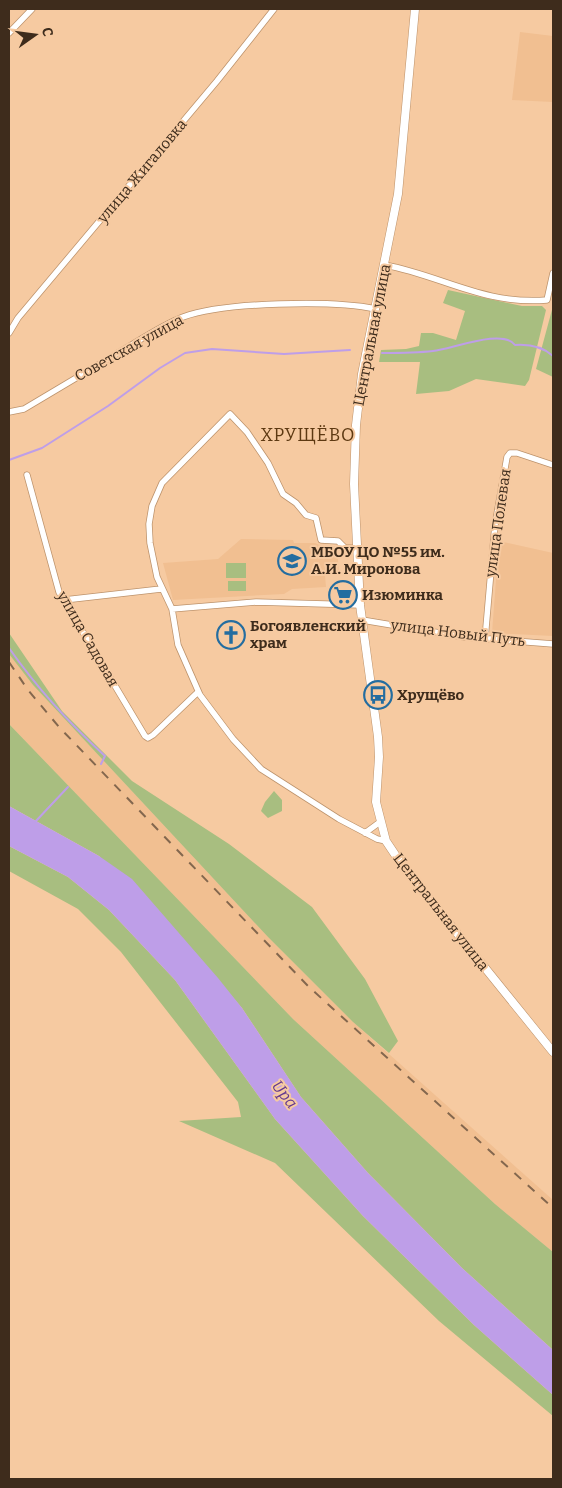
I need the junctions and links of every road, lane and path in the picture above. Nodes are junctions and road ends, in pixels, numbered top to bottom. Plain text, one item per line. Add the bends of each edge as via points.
1 (32, 9) edge
2 (274, 9) edge
3 (416, 9) edge
4 (9, 33) edge
5 (385, 265) junction
6 (553, 272) edge
7 (376, 309) junction
8 (9, 333) edge
9 (9, 412) edge
10 (553, 465) edge
11 (27, 475) dead end
12 (356, 548) junction
13 (161, 589) junction
14 (64, 600) junction
15 (360, 605) junction
16 (172, 609) junction
17 (362, 620) junction
18 (485, 639) junction
19 (553, 644) edge
20 (198, 692) junction
21 (380, 822) junction
22 (365, 833) junction
23 (386, 840) junction
24 (553, 1052) edge

1 - 4 street
2 - 8 street, улица Жигаловка via 18,318
3 - 5 main road, Центральная улица via 398,194
5 - 6 street via 492,297 523,302 547,300
5 - 7 main road, Центральная улица
7 - 9 street, Советская улица via 348,304 273,306 190,314 152,332 24,409
7 - 12 main road, Центральная улица via 357,412
10 - 18 street, улица Полевая via 513,452 507,457 495,525
11 - 14 street, улица Садовая via 57,588
12 - 13 street via 345,548 338,541 321,540 316,518 306,515 283,494 264,457 230,414 162,483 152,506 148,530
12 - 15 main road, Центральная улица
13 - 14 street
13 - 16 street
14 - 20 street, улица Садовая via 144,736 148,738
15 - 16 street via 256,602
15 - 17 main road, Центральная улица
16 - 20 street via 178,645
17 - 18 street, улица Новый Путь
17 - 21 main road, Центральная улица via 378,737 376,802
18 - 19 street, улица Новый Путь
20 - 22 street via 233,739 263,771
21 - 22 street
21 - 23 main road, Центральная улица
22 - 23 street
23 - 24 main road, Центральная улица via 402,865

